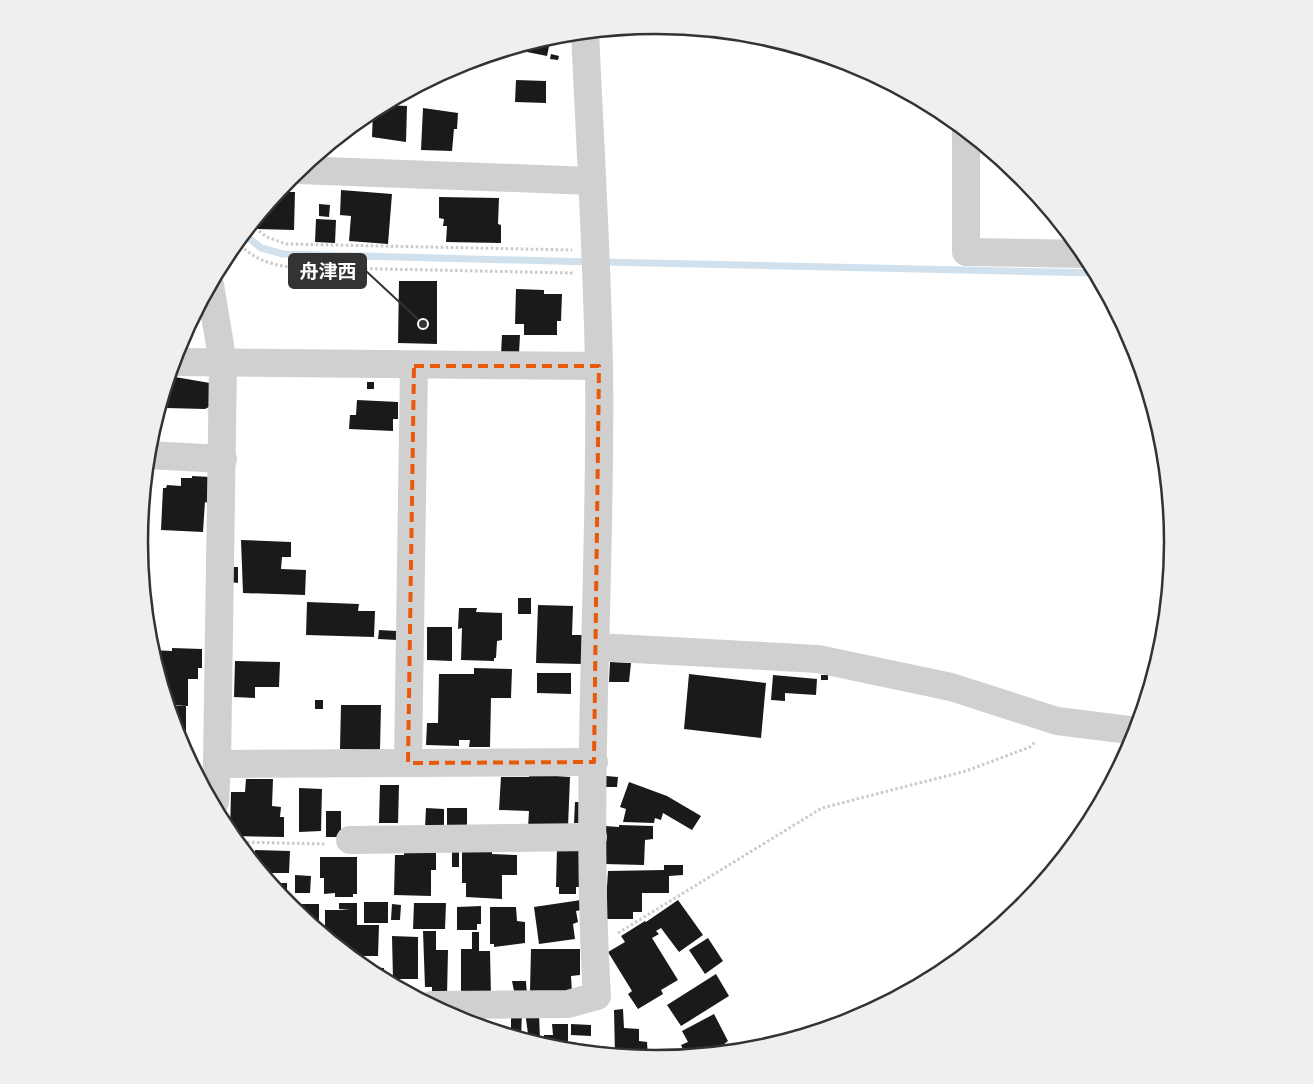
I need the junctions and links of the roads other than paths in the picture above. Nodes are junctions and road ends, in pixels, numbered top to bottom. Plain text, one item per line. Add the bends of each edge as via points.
1 (585, 39) edge
2 (966, 139) edge
3 (310, 170) edge
4 (592, 181) junction
5 (1075, 254) edge
6 (212, 296) edge
7 (182, 362) edge
8 (223, 363) junction
9 (414, 366) junction
10 (599, 366) junction
11 (156, 456) edge
12 (223, 459) junction
13 (596, 647) junction
14 (1128, 730) edge
15 (594, 762) junction
16 (408, 763) junction
17 (217, 764) junction
18 (215, 795) edge
19 (593, 837) junction
20 (350, 840) road end
21 (447, 1005) edge

1 - 4 street
2 - 5 street via 966,252
3 - 4 street
4 - 10 street
6 - 8 street
7 - 8 street
8 - 9 street
8 - 12 street
9 - 10 street
9 - 16 street
10 - 13 street
11 - 12 street
12 - 17 street
13 - 14 street via 818,659 951,687 1057,721
13 - 15 street
15 - 16 street
15 - 19 street
16 - 17 street
17 - 18 street
19 - 20 street
19 - 21 street via 597,996 568,1004

